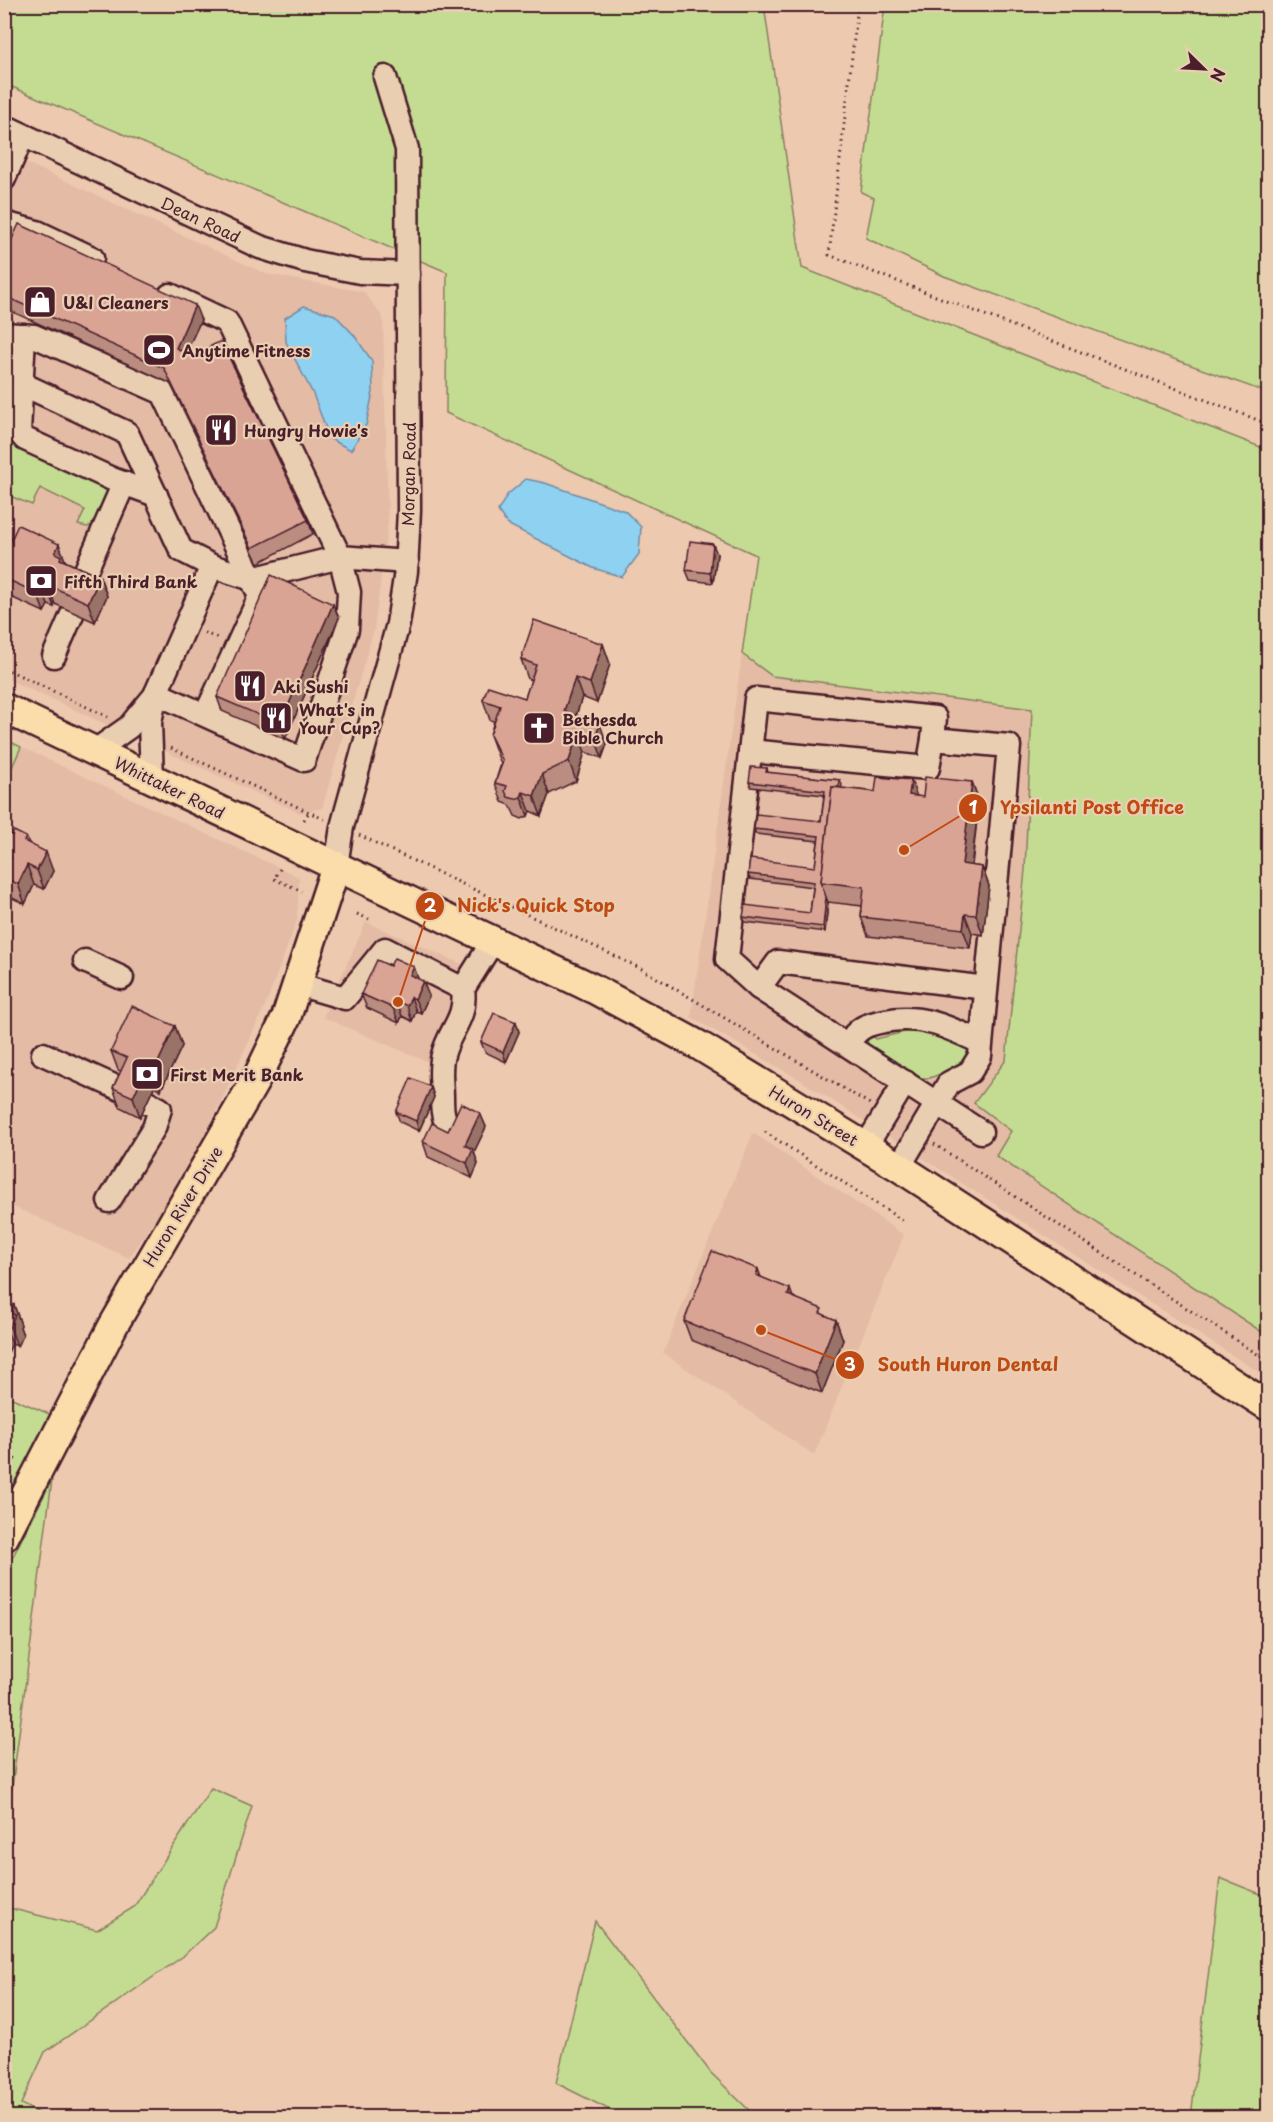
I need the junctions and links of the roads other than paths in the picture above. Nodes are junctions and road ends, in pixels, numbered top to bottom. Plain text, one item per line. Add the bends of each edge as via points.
1 (385, 77) dead end
2 (14, 130) edge
3 (4, 179) edge
4 (4, 223) edge
5 (111, 267) edge
6 (408, 274) junction
7 (153, 287) edge
8 (14, 334) edge
9 (20, 383) junction
10 (124, 483) junction
11 (156, 495) junction
12 (340, 558) junction
13 (407, 562) junction
14 (212, 566) junction
15 (252, 579) junction
16 (80, 584) edge
17 (73, 612) edge
18 (54, 656) dead end
19 (156, 693) junction
20 (4, 708) edge
21 (206, 714) junction
22 (933, 739) junction
23 (95, 751) junction
24 (750, 751) junction
25 (152, 778) junction
26 (336, 866) junction
27 (493, 941) junction
28 (85, 961) dead end
29 (122, 978) dead end
30 (297, 984) junction
31 (759, 988) junction
32 (986, 988) junction
33 (463, 989) junction
34 (980, 1042) junction
35 (848, 1045) junction
36 (43, 1054) dead end
37 (905, 1082) junction
38 (937, 1103) junction
39 (981, 1132) dead end
40 (457, 1133) edge
41 (866, 1146) junction
42 (899, 1167) junction
43 (109, 1201) dead end
44 (1269, 1406) edge
45 (4, 1537) edge

1 - 6 street, Morgan Road via 407,149
2 - 3 street
2 - 6 street, Dean Road via 260,247 360,272
4 - 5 street via 37,232
6 - 13 street, Morgan Road
7 - 12 street via 227,322
8 - 9 street
8 - 15 street via 34,336 163,393
9 - 10 street via 18,432 25,439
9 - 11 street via 127,433
10 - 11 street
10 - 16 street
11 - 14 street via 181,550
12 - 13 street
12 - 15 street
12 - 21 street via 349,592 347,629 304,760
13 - 26 street, Morgan Road via 398,624 342,827
14 - 15 street
14 - 19 street
15 - 21 street via 260,596
17 - 18 street
19 - 21 street
19 - 23 street via 129,727
19 - 25 street via 150,722
20 - 23 main road, Whittaker Road
22 - 24 street via 928,768
22 - 24 street via 935,717 756,699
22 - 32 street via 1009,746
23 - 25 main road, Whittaker Road
24 - 31 street via 727,959
25 - 26 main road, Whittaker Road
26 - 27 main road, Huron Street
26 - 30 main road, Huron River Drive
27 - 33 street
27 - 41 main road, Huron Street via 690,1041
28 - 29 street
30 - 33 street via 345,998 386,949
30 - 45 main road, Huron River Drive via 286,1018 259,1074 113,1326
31 - 32 street via 778,962
31 - 35 street
32 - 34 street
33 - 40 street via 463,1014 448,1040 440,1071 441,1113
34 - 35 street via 928,1020 906,1017 866,1024
34 - 38 street via 980,1056 970,1072 949,1083
35 - 37 street
36 - 43 street via 160,1109 154,1128
37 - 38 street
37 - 41 street
38 - 39 street
38 - 42 street
41 - 42 main road, Huron Street
42 - 44 main road, Huron Street

